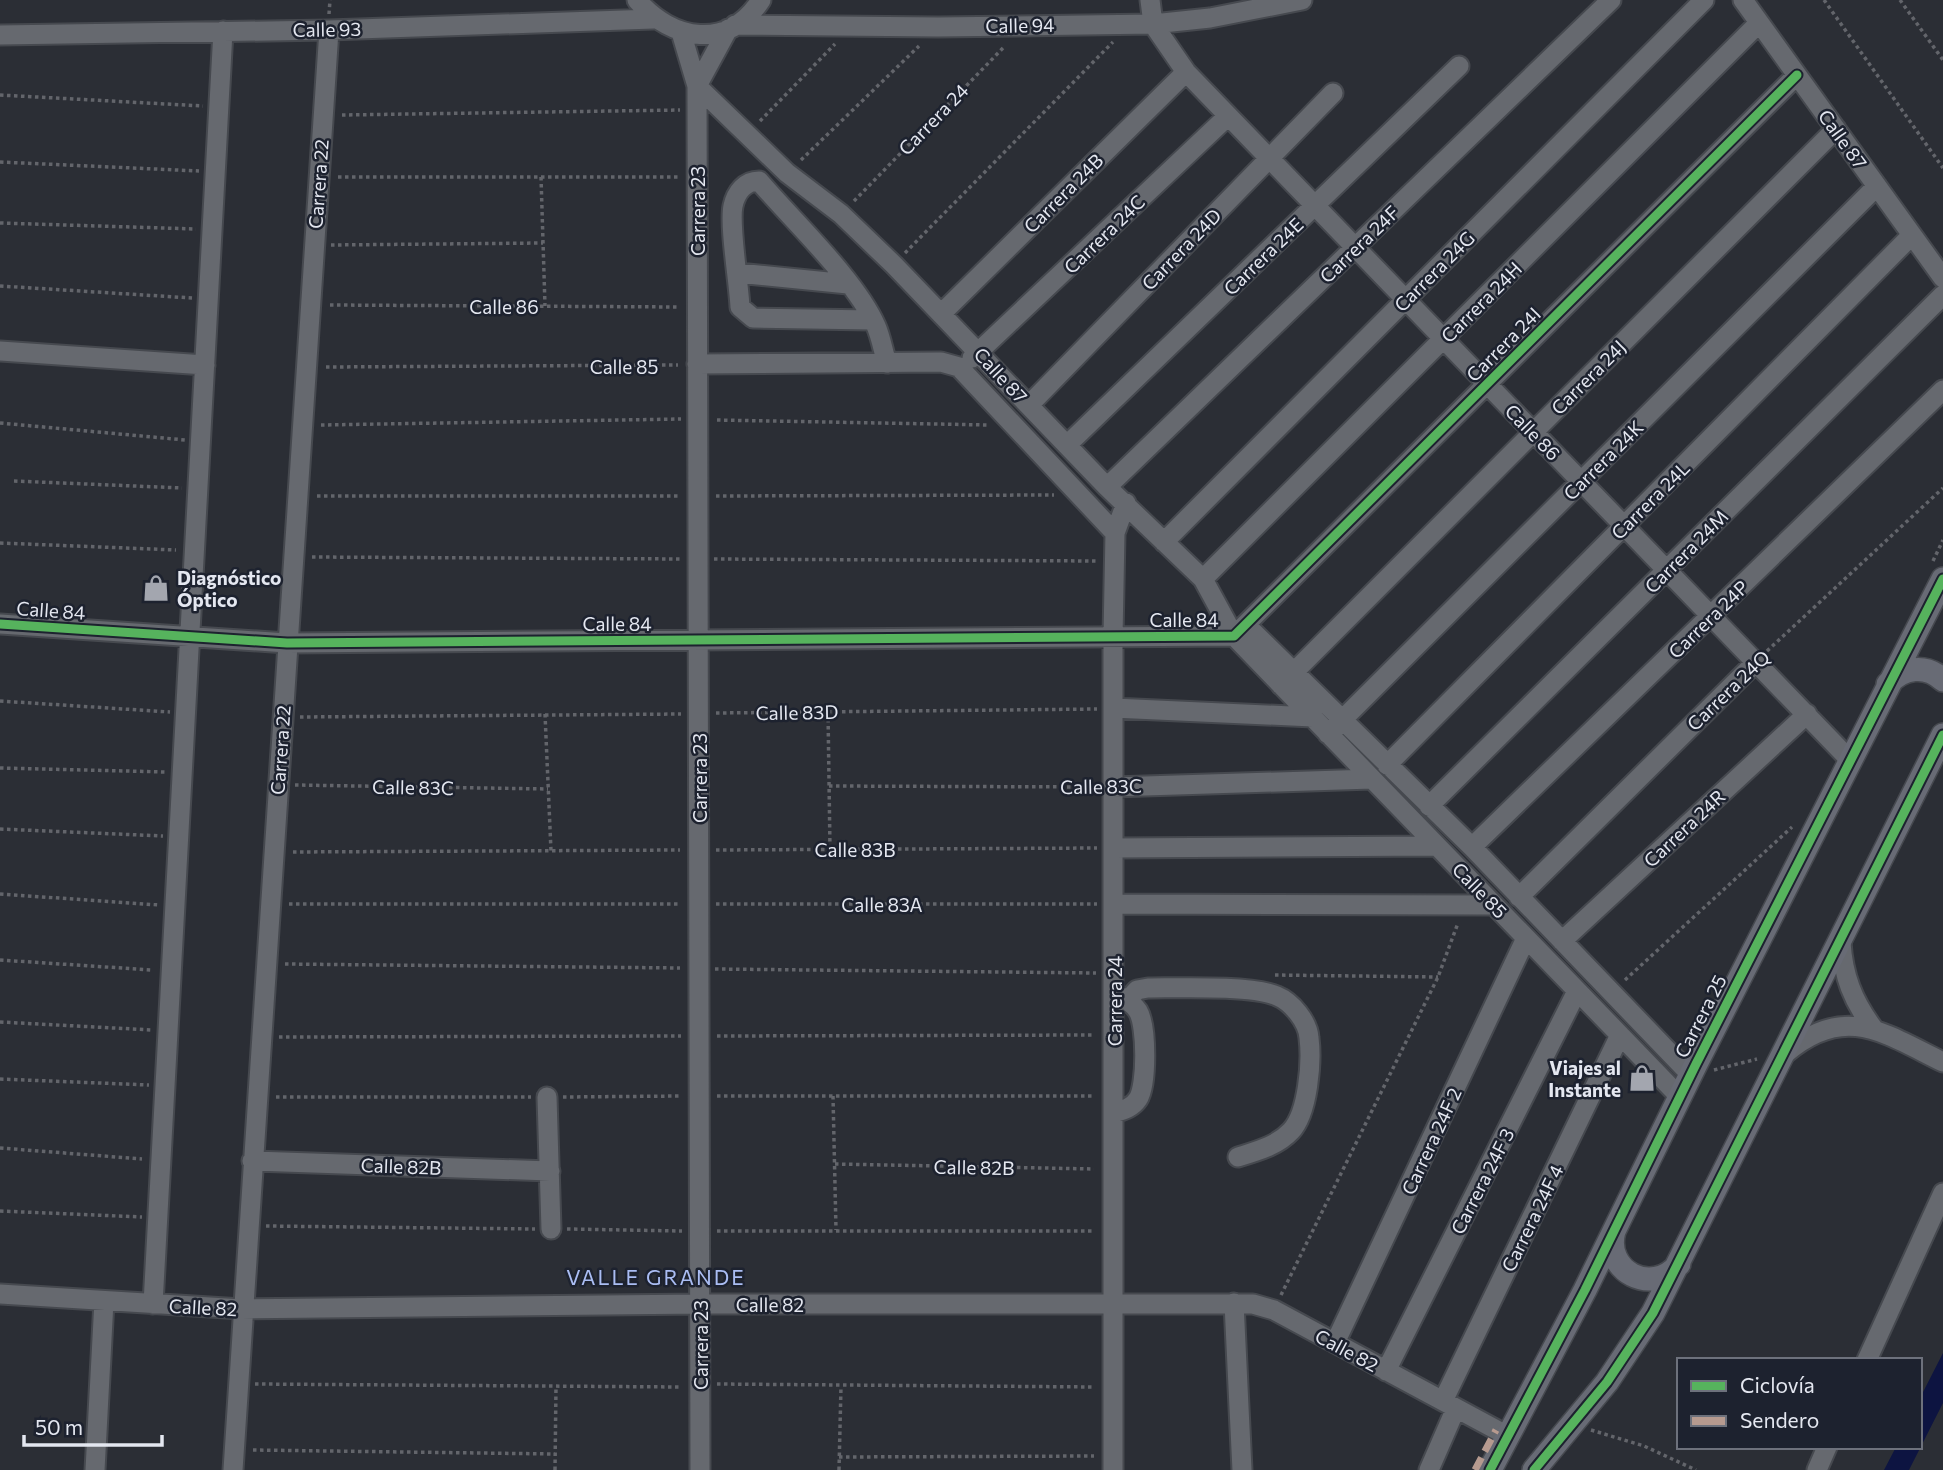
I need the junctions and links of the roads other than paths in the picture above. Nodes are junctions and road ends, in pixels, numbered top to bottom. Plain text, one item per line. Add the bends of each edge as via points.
1 (638, 0) edge
2 (761, 0) edge
3 (1150, 0) edge
4 (1302, 0) edge
5 (1611, 0) edge
6 (1704, 0) edge
7 (1743, 0) edge
8 (653, 19) junction
9 (1759, 23) junction
10 (1153, 24) junction
11 (732, 27) junction
12 (329, 30) junction
13 (223, 31) junction
14 (681, 32) junction
15 (0, 35) edge
16 (1459, 66) dead end
17 (1185, 72) junction
18 (1797, 75) junction
19 (697, 86) junction
20 (1333, 93) dead end
21 (1228, 116) junction
22 (1836, 129) junction
23 (1269, 159) junction
24 (1877, 186) junction
25 (1315, 206) junction
26 (1912, 235) junction
27 (1355, 248) junction
28 (738, 273) junction
29 (1943, 278) edge
30 (848, 284) junction
31 (1943, 295) edge
32 (1406, 300) junction
33 (942, 314) junction
34 (872, 320) junction
35 (1444, 339) junction
36 (0, 351) edge
37 (980, 352) junction
38 (887, 363) junction
39 (697, 364) junction
40 (205, 365) junction
41 (950, 365) junction
42 (1488, 384) junction
43 (1943, 390) edge
44 (1029, 405) junction
45 (1534, 432) junction
46 (1067, 446) junction
47 (1582, 482) junction
48 (1107, 487) junction
49 (1126, 503) junction
50 (1625, 526) junction
51 (1115, 533) junction
52 (1164, 542) junction
53 (1667, 570) junction
54 (1203, 579) junction
55 (1943, 579) edge
56 (1711, 616) junction
57 (0, 624) edge
58 (1240, 631) junction
59 (190, 637) junction
60 (1113, 637) junction
61 (698, 640) junction
62 (287, 643) junction
63 (1756, 662) junction
64 (1287, 679) junction
65 (1943, 680) edge
66 (1884, 692) junction
67 (1113, 708) junction
68 (1807, 715) junction
69 (1313, 717) junction
70 (1335, 727) junction
71 (1943, 735) edge
72 (1850, 760) junction
73 (1387, 765) junction
74 (1372, 779) junction
75 (1113, 787) junction
76 (1429, 806) junction
77 (1437, 846) junction
78 (1114, 848) junction
79 (1472, 848) junction
80 (1519, 897) junction
81 (1114, 904) junction
82 (1494, 905) junction
83 (1526, 938) junction
84 (1562, 942) junction
85 (1841, 942) junction
86 (1577, 991) junction
87 (1121, 997) junction
88 (1873, 1028) junction
89 (1620, 1035) junction
90 (1777, 1054) junction
91 (1943, 1062) edge
92 (1698, 1073) junction
93 (1679, 1096) junction
94 (547, 1097) road end
95 (1114, 1105) junction
96 (1238, 1157) dead end
97 (252, 1161) junction
98 (550, 1171) junction
99 (1943, 1194) edge
100 (1615, 1228) junction
101 (551, 1229) road end
102 (1679, 1264) junction
103 (0, 1294) edge
104 (104, 1301) junction
105 (1114, 1303) junction
106 (1234, 1303) junction
107 (153, 1304) junction
108 (701, 1304) junction
109 (242, 1309) junction
110 (1335, 1343) junction
111 (1868, 1358) edge
112 (1386, 1371) junction
113 (1450, 1405) junction
114 (1508, 1436) junction
115 (1826, 1449) edge
116 (234, 1460) edge
117 (1113, 1463) edge
118 (95, 1470) edge
119 (699, 1470) edge
120 (1242, 1470) edge
121 (1429, 1470) edge
122 (1490, 1470) edge
123 (1534, 1470) edge
124 (1817, 1470) edge

1 - 8 street
2 - 11 street, Carrera 23
3 - 10 street, Calle 86
4 - 10 street, Calle 94
5 - 27 street, Carrera 24F
6 - 32 street, Carrera 24G
7 - 9 street, Calle 87
8 - 12 street, Calle 93
8 - 14 street
9 - 18 street, Calle 87
9 - 35 street, Carrera 24H
10 - 11 street, Calle 94
10 - 17 street, Calle 86
11 - 14 street, Calle 94 via 705,35
11 - 19 street, Carrera 23
12 - 13 street, Calle 93
12 - 62 street, Carrera 22
13 - 15 street, Calle 93
13 - 40 street
14 - 19 street, Carrera 23
16 - 25 street, Carrera 24E
17 - 21 street, Calle 86
17 - 33 street, Carrera 24B
18 - 22 street, Calle 87
18 - 42 street, Carrera 24I
19 - 33 street, Calle 87 via 788,173 841,214
19 - 39 street, Carrera 23
20 - 23 street, Carrera 24D
21 - 23 street, Calle 86
21 - 37 street, Carrera 24C
22 - 24 street, Calle 87
22 - 45 street, Carrera 24J
23 - 25 street, Calle 86
23 - 44 street, Carrera 24D
24 - 26 street, Calle 87
24 - 47 street, Carrera 24K
25 - 27 street, Calle 86
25 - 46 street, Carrera 24E
26 - 29 street, Calle 87
26 - 50 street, Carrera 24L
27 - 32 street, Calle 86
27 - 48 street, Carrera 24F
28 - 30 street
28 - 30 street via 733,206 741,189 750,181 759,181
28 - 34 street via 740,307 753,318
30 - 34 street
31 - 53 street, Carrera 24M
32 - 35 street, Calle 86
32 - 52 street, Carrera 24G
33 - 37 street, Calle 87
34 - 38 street
35 - 42 street, Calle 86
35 - 54 street, Carrera 24H
36 - 40 street
37 - 41 street, Carrera 24C
37 - 44 street, Calle 87
38 - 39 street
38 - 41 street
39 - 61 street, Carrera 23
40 - 59 street
41 - 51 street
42 - 45 street, Calle 86
42 - 58 street, Carrera 24I
43 - 56 street, Carrera 24P
44 - 46 street, Calle 87
45 - 47 street, Calle 86
45 - 64 street, Carrera 24J
46 - 48 street, Calle 87
47 - 50 street, Calle 86
47 - 70 street, Carrera 24K
48 - 49 street, Calle 87
49 - 51 street, Carrera 24
49 - 52 street, Calle 87
50 - 53 street, Calle 86
50 - 73 street, Carrera 24L
51 - 60 street, Carrera 24
52 - 54 street, Calle 87
53 - 56 street, Calle 86
53 - 76 street, Carrera 24M
54 - 58 street, Calle 87
55 - 66 main road, Carrera 25
56 - 63 street, Calle 86
56 - 79 street, Carrera 24P
57 - 59 street, Calle 84
58 - 60 street, Calle 84
58 - 64 street, Calle 87
59 - 62 street, Calle 84
59 - 107 street
60 - 61 street, Calle 84
60 - 67 street, Carrera 24
61 - 62 street, Calle 84
61 - 108 street, Carrera 23
62 - 97 street, Carrera 22
63 - 68 street, Calle 86
63 - 80 street, Carrera 24Q
64 - 69 street, Calle 85
64 - 70 street
65 - 66 main road via 1928,671 1907,670
66 - 72 main road, Carrera 25
67 - 69 street
67 - 75 street, Carrera 24
68 - 72 street, Calle 86
68 - 84 street, Carrera 24R
69 - 70 street, Calle 85
70 - 73 street
70 - 74 street, Calle 85
71 - 85 main road
72 - 92 main road, Carrera 25
73 - 76 street
74 - 75 street, Calle 83C
74 - 77 street, Calle 85
75 - 78 street, Carrera 24
76 - 79 street
77 - 78 street
77 - 82 street, Calle 85
78 - 81 street, Carrera 24
79 - 80 street
80 - 84 street
81 - 82 street
81 - 87 street, Carrera 24 via 1114,973
82 - 83 street, Calle 85
83 - 86 street, Calle 85
83 - 110 street, Carrera 24F 2
84 - 92 street
85 - 88 street via 1853,996
85 - 90 main road
86 - 89 street, Calle 85
86 - 112 street, Carrera 24F 3
87 - 95 street, Carrera 24 via 1114,1035
87 - 95 street via 1139,1012 1144,1029 1143,1080 1138,1098 1129,1108
87 - 96 street via 1148,988 1236,990 1277,996 1297,1012 1309,1036 1305,1105 1292,1130 1272,1146
88 - 90 street via 1826,1029
88 - 91 street
89 - 93 street, Calle 85
89 - 113 street, Carrera 24F 4
90 - 102 main road
92 - 93 main road, Carrera 25
93 - 100 main road, Carrera 25
94 - 98 street
95 - 105 street, Carrera 24
97 - 98 street, Calle 82B
97 - 109 street, Carrera 22
98 - 101 street
99 - 111 street
100 - 102 main road via 1614,1255 1630,1275 1657,1279
100 - 114 main road, Carrera 25
102 - 123 main road via 1636,1342
103 - 104 street, Calle 82
104 - 107 street, Calle 82
104 - 118 street
105 - 106 street, Calle 82
105 - 108 street, Calle 82
105 - 117 street, Carrera 24
106 - 110 street, Calle 82 via 1274,1310
106 - 120 street
107 - 109 street, Calle 82
108 - 109 street, Calle 82
108 - 119 street, Carrera 23 via 691,1385
109 - 116 street, Carrera 22
110 - 112 street, Calle 82
112 - 113 street, Calle 82
113 - 114 street, Calle 82
113 - 121 street, Carrera 24F 4
114 - 122 main road, Carrera 25
115 - 124 street

